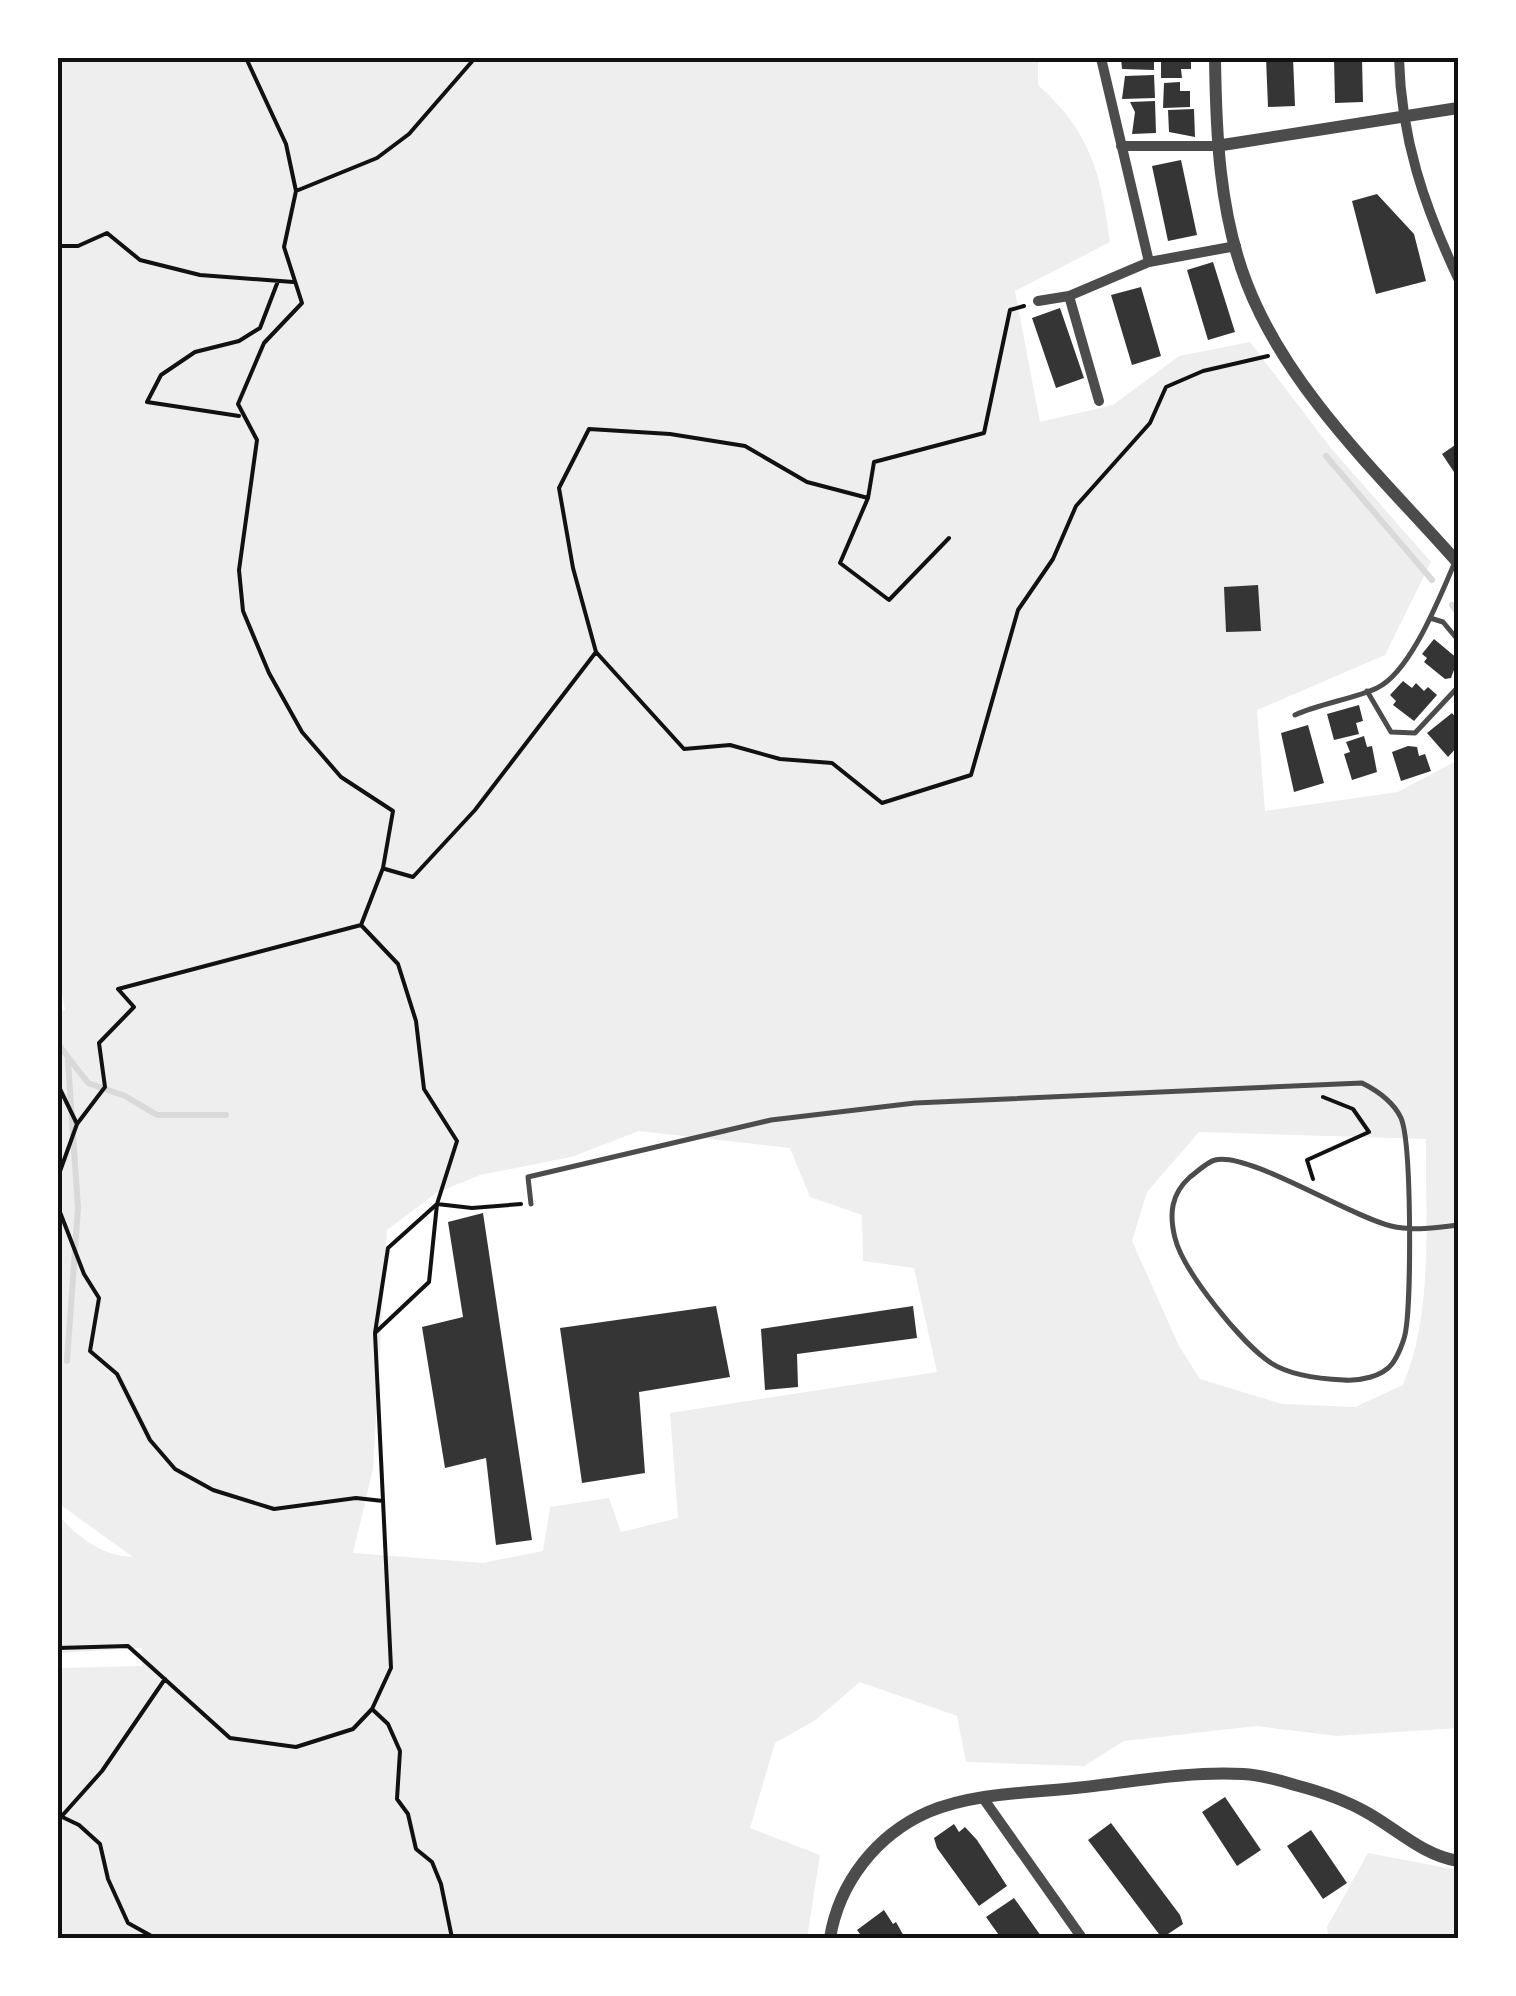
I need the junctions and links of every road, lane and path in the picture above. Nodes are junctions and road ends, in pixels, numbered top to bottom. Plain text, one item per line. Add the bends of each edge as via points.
1 (246, 58) edge
2 (475, 58) edge
3 (1101, 58) edge
4 (1214, 58) edge
5 (1399, 58) edge
6 (1458, 108) edge
7 (1400, 115) junction
8 (1120, 146) junction
9 (1216, 146) junction
10 (296, 191) junction
11 (58, 246) edge
12 (1236, 246) junction
13 (1150, 262) junction
14 (1458, 278) edge
15 (278, 281) junction
16 (295, 282) junction
17 (1069, 296) junction
18 (1038, 301) joint
19 (1284, 354) junction
20 (1099, 401) dead end
21 (241, 416) junction
22 (868, 498) junction
23 (949, 538) dead end
24 (1457, 561) edge
25 (1430, 618) junction
26 (1458, 640) edge
27 (596, 652) junction
28 (1458, 688) edge
29 (1367, 690) junction
30 (1295, 715) dead end
31 (383, 868) junction
32 (361, 925) junction
33 (1316, 1084) junction
34 (58, 1085) edge
35 (77, 1124) junction
36 (58, 1191) edge
37 (1315, 1196) junction
38 (437, 1204) junction
39 (530, 1204) joint
40 (58, 1207) edge
41 (1458, 1225) edge
42 (375, 1333) junction
43 (383, 1501) junction
44 (58, 1648) edge
45 (165, 1679) junction
46 (372, 1709) junction
47 (983, 1798) junction
48 (59, 1816) edge
49 (1458, 1861) edge
50 (154, 1938) edge
51 (452, 1938) edge
52 (830, 1938) edge
53 (1082, 1938) edge

1 - 10 path via 286,144
2 - 10 path via 409,134 377,158
3 - 8 street
4 - 9 street
5 - 7 street
6 - 7 street
7 - 9 street
7 - 14 street via 1426,211
8 - 9 street
8 - 13 street
9 - 12 street
10 - 16 path via 284,247
11 - 15 path via 78,246 107,233 140,260 200,275
12 - 13 street
12 - 19 street via 1263,320
13 - 17 street
15 - 16 path
15 - 21 path via 260,328 195,352 161,375 147,402
16 - 21 path via 302,303 264,342 238,404
17 - 18 street
17 - 20 street
18 - 22 path via 1010,310 984,433 874,462
19 - 24 street via 1325,413
19 - 27 path via 1166,386 1150,423 1076,506 1053,559 1018,610 971,776 882,803 832,763 730,745 684,749
21 - 31 path via 257,440 239,570 244,610 302,732 341,777 393,811
22 - 23 path via 840,564 890,600
22 - 27 path via 808,482 745,446 589,429 559,488
24 - 25 lane
25 - 26 lane
25 - 29 lane via 1404,660 1378,688
27 - 31 path via 521,753 413,877
28 - 29 lane via 1415,733 1392,732
29 - 30 lane
31 - 32 path
32 - 35 path via 118,988 134,1008 99,1043 105,1087
32 - 38 path via 398,964 416,1021 424,1089 457,1141
33 - 37 path via 1324,1102 1353,1109 1370,1132 1307,1160
33 - 37 lane via 1362,1083 1380,1091 1400,1115 1406,1135 1406,1334 1391,1366 1361,1381 1319,1379 1274,1365 1248,1344 1181,1257 1170,1212 1178,1188 1215,1160 1244,1161
33 - 39 lane via 915,1103 771,1120 528,1177
34 - 35 path
35 - 36 path
37 - 41 lane via 1394,1227
38 - 39 path
38 - 42 path via 388,1248
38 - 42 path via 429,1282
40 - 43 path via 99,1298 90,1351 117,1374 150,1440 175,1469 212,1490 274,1510 356,1498
42 - 43 path
43 - 46 path via 391,1668
44 - 45 path via 128,1646
45 - 46 path via 230,1738 296,1747 354,1729
45 - 48 path via 102,1771
46 - 51 path via 400,1750 397,1799 416,1849 432,1862 441,1884
47 - 49 street via 1245,1774 1328,1796 1430,1854
47 - 52 street via 928,1812 862,1860
47 - 53 street
48 - 50 path via 100,1844 128,1924

